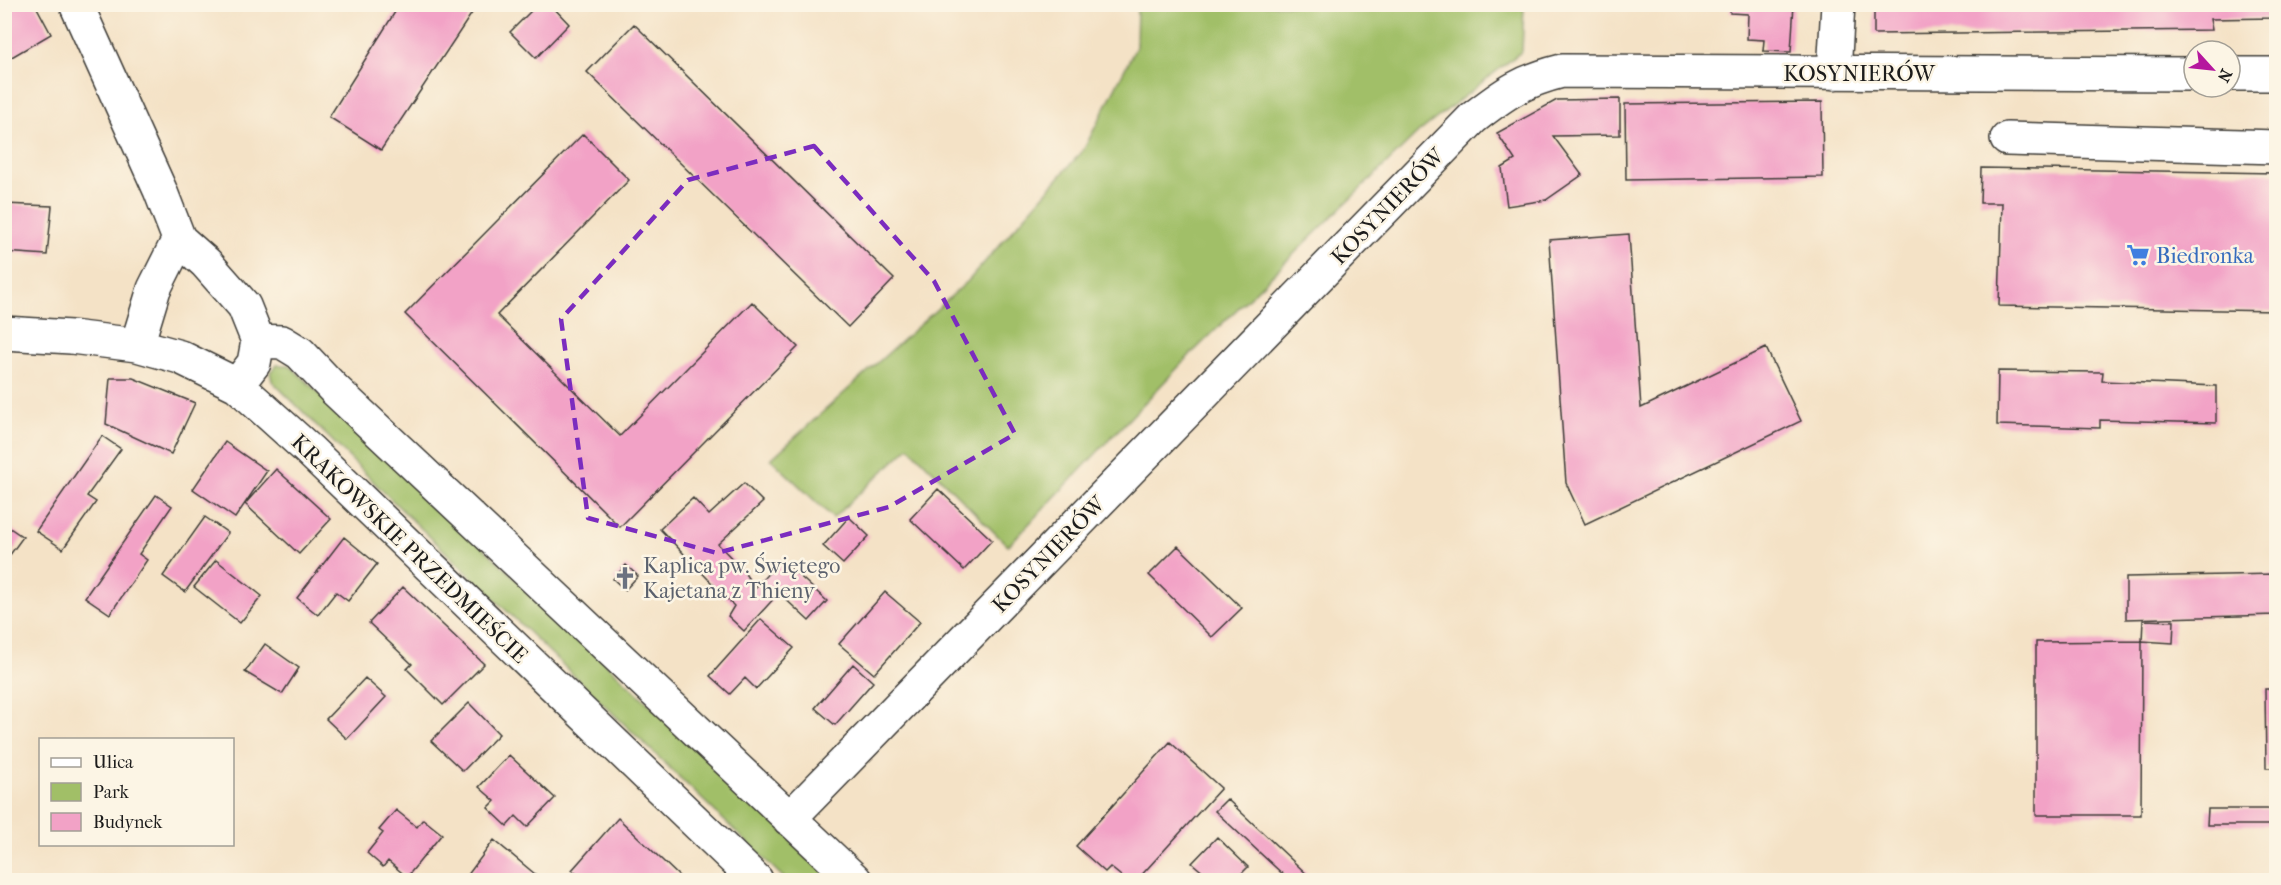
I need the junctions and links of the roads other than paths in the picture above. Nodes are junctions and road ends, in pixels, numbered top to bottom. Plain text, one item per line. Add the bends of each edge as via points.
1 (75, 4) edge
2 (1838, 4) edge
3 (1834, 74) junction
4 (2182, 74) edge
5 (2242, 74) edge
6 (2277, 74) edge
7 (2007, 139) dead end
8 (2277, 147) edge
9 (180, 239) junction
10 (4, 333) edge
11 (258, 341) junction
12 (137, 345) junction
13 (237, 385) junction
14 (789, 819) junction
15 (756, 880) edge
16 (855, 880) edge

1 - 9 street
2 - 3 street
3 - 4 street, KOSYNIERÓW
3 - 14 street, KOSYNIERÓW via 1562,71 1533,79 1504,94 1473,118
5 - 6 street
7 - 8 street
9 - 11 street via 244,306
9 - 12 street via 154,289
10 - 12 street, KRAKOWSKIE PRZEDMIEŚCIE
11 - 13 street via 254,363
11 - 14 street via 282,342 300,353
12 - 13 street, KRAKOWSKIE PRZEDMIEŚCIE via 180,357
13 - 15 street, KRAKOWSKIE PRZEDMIEŚCIE
14 - 16 street

